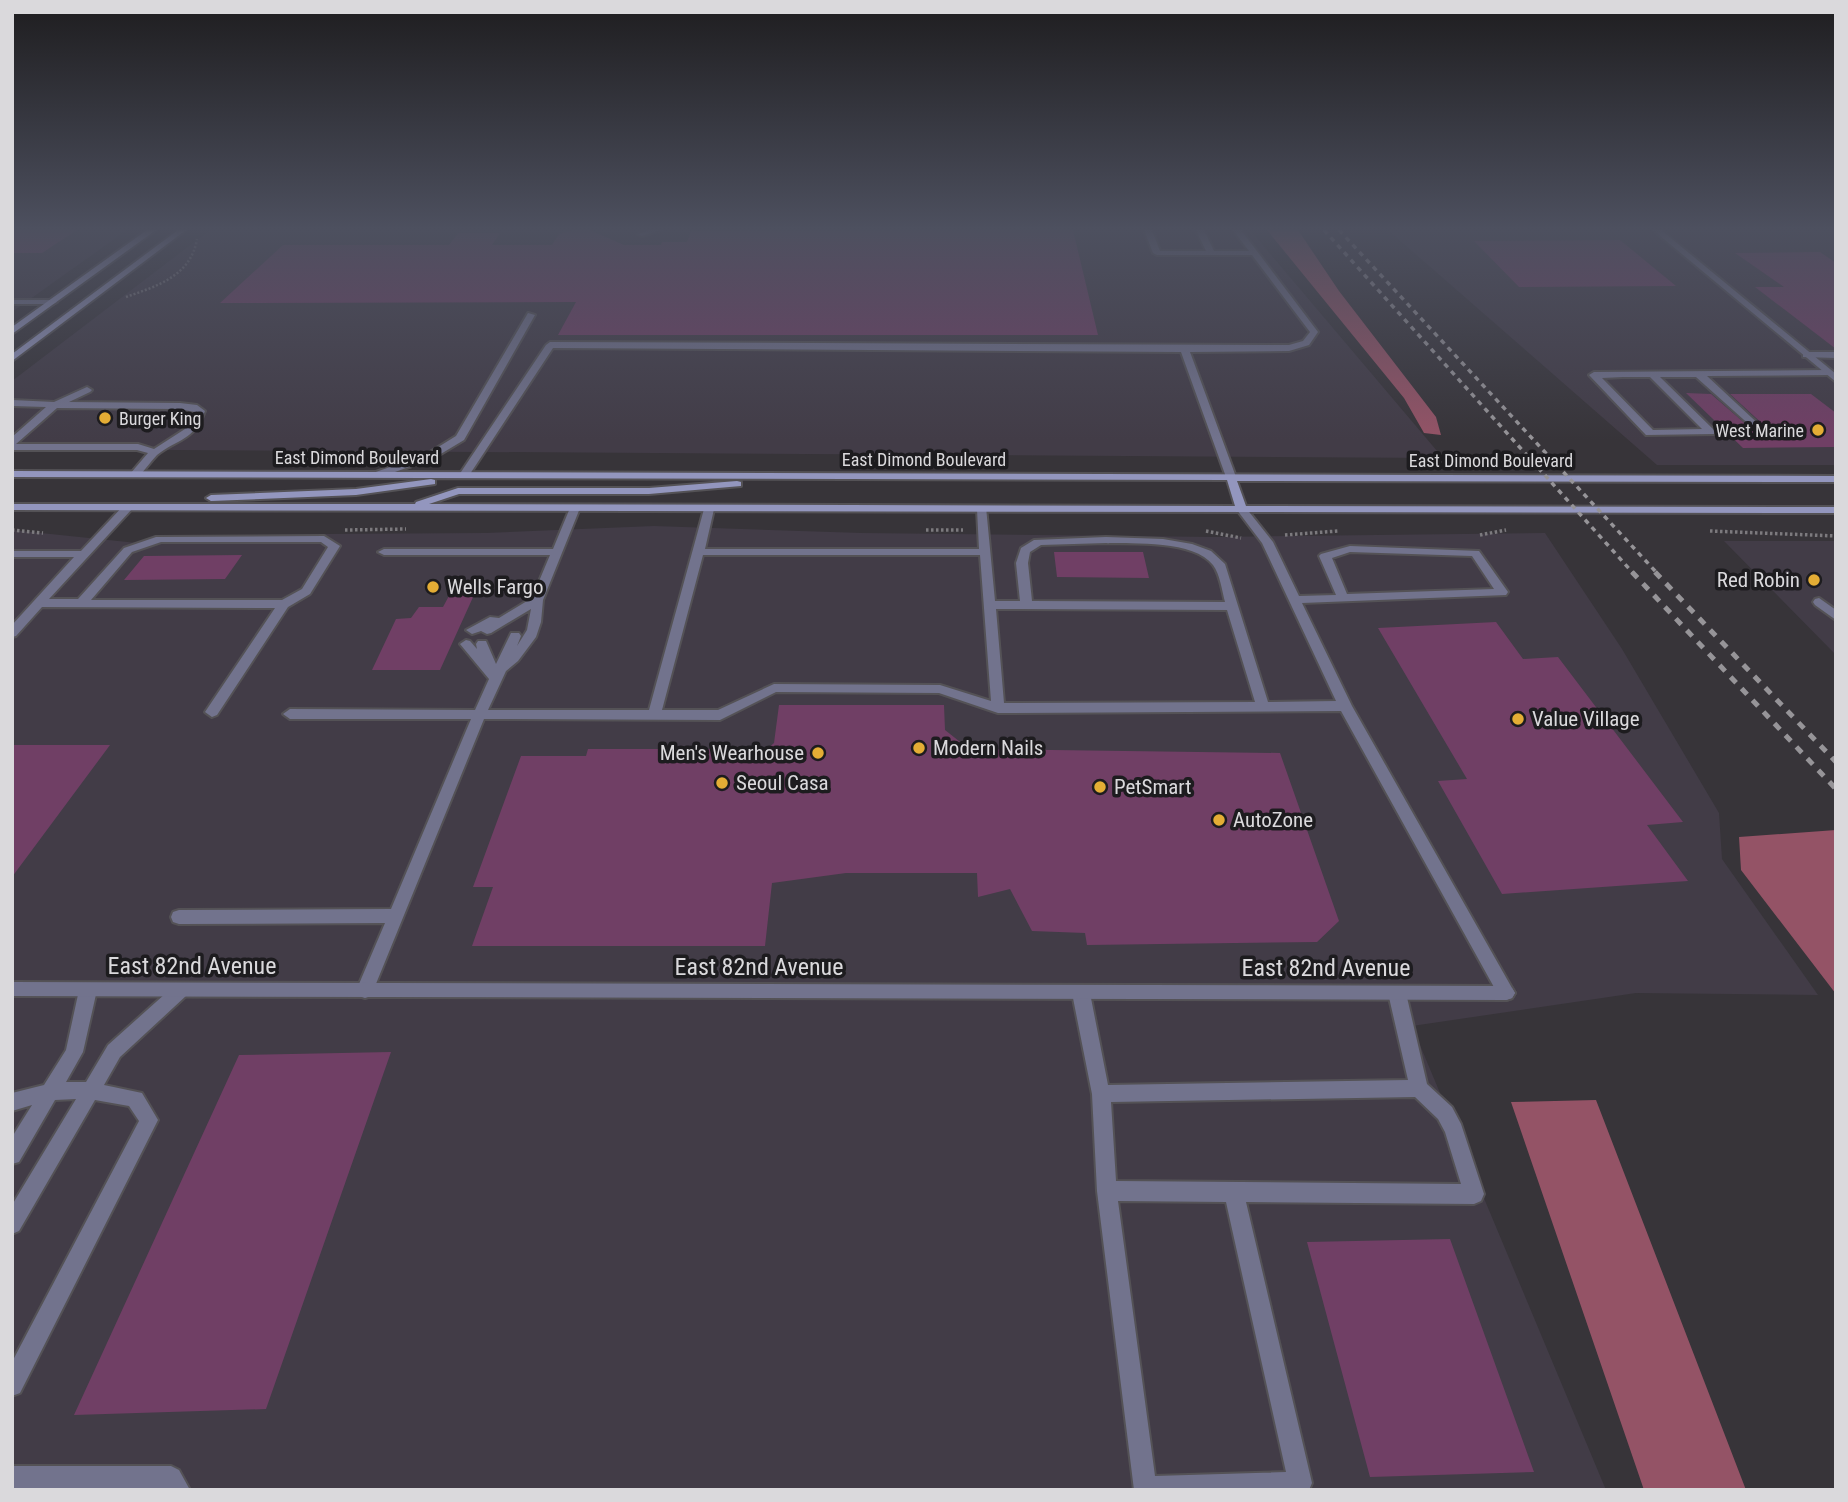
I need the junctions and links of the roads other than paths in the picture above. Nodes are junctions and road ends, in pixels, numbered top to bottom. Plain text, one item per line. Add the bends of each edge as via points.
1 (55, 300) edge
2 (89, 300) edge
3 (1290, 300) edge
4 (1741, 300) edge
5 (12, 302) edge
6 (52, 302) junction
7 (531, 315) dead end
8 (12, 331) edge
9 (1185, 349) junction
10 (1806, 355) junction
11 (1836, 355) edge
12 (12, 358) edge
13 (1652, 374) junction
14 (1699, 374) junction
15 (1832, 376) edge
16 (87, 390) dead end
17 (12, 403) edge
18 (55, 405) junction
19 (1762, 433) dead end
20 (12, 444) edge
21 (155, 452) junction
22 (12, 474) edge
23 (135, 474) junction
24 (377, 475) junction
25 (464, 475) junction
26 (793, 476) junction
27 (1231, 477) junction
28 (1836, 479) edge
29 (12, 507) edge
30 (94, 507) junction
31 (128, 507) junction
32 (410, 508) junction
33 (575, 508) junction
34 (709, 509) junction
35 (982, 509) junction
36 (1242, 510) junction
37 (1836, 510) edge
38 (384, 552) dead end
39 (557, 552) junction
40 (698, 552) junction
41 (986, 552) junction
42 (12, 554) edge
43 (84, 554) junction
44 (1343, 597) junction
45 (537, 600) junction
46 (1294, 600) junction
47 (1819, 601) dead end
48 (39, 603) junction
49 (81, 604) junction
50 (284, 604) junction
51 (990, 605) junction
52 (1026, 605) junction
53 (1232, 606) junction
54 (1836, 616) edge
55 (521, 623) dead end
56 (472, 630) dead end
57 (487, 630) dead end
58 (12, 633) edge
59 (466, 644) dead end
60 (482, 644) dead end
61 (498, 644) dead end
62 (495, 678) junction
63 (1345, 706) junction
64 (1263, 707) junction
65 (998, 708) junction
66 (212, 712) dead end
67 (290, 714) dead end
68 (479, 715) junction
69 (654, 715) junction
70 (396, 916) junction
71 (179, 917) dead end
72 (12, 989) edge
73 (88, 990) junction
74 (181, 990) junction
75 (365, 991) junction
76 (1081, 993) junction
77 (1397, 993) junction
78 (1419, 1088) junction
79 (52, 1090) junction
80 (91, 1090) junction
81 (1101, 1094) junction
82 (12, 1102) edge
83 (12, 1155) edge
84 (1107, 1191) junction
85 (1234, 1192) junction
86 (12, 1224) edge
87 (12, 1385) edge
88 (12, 1478) edge
89 (178, 1490) edge

1 - 6 main road
2 - 12 main road
3 - 9 street via 1314,332 1306,343 1289,348
4 - 10 street
5 - 6 street
6 - 8 main road
7 - 24 street via 460,438 414,463
9 - 25 street via 550,345
9 - 27 street
10 - 11 street
10 - 15 street
13 - 13 street via 1594,375 1650,433 1710,432
13 - 14 street
14 - 15 street
14 - 19 street
16 - 18 street
17 - 18 street
18 - 20 street
18 - 21 street via 180,406 200,411 174,444
20 - 21 street via 138,447
21 - 23 street
22 - 23 main road, East Dimond Boulevard
23 - 24 main road, East Dimond Boulevard
24 - 25 main road, East Dimond Boulevard
25 - 26 main road, East Dimond Boulevard
25 - 30 main road via 356,492
26 - 27 main road, East Dimond Boulevard
26 - 32 main road via 649,491 458,492
27 - 28 main road, East Dimond Boulevard
27 - 36 main road
29 - 30 main road
30 - 31 main road
31 - 32 main road
31 - 43 street
32 - 33 main road
33 - 34 main road
33 - 39 street
34 - 35 main road
34 - 40 street
35 - 36 main road
35 - 41 street
36 - 37 main road
36 - 46 street via 1267,542
38 - 39 street
39 - 45 street
40 - 41 street
40 - 69 street
41 - 51 street
42 - 43 street
43 - 48 street
44 - 44 street via 1436,594 1502,592 1475,553 1350,549 1325,556
44 - 46 street
45 - 55 street
45 - 56 street
45 - 57 street
45 - 62 street via 510,633
45 - 62 street via 537,622 530,640
46 - 63 street
47 - 54 street
48 - 49 street
48 - 58 street
49 - 50 street
49 - 50 street via 128,551 160,538 324,539 334,546 306,591
50 - 66 street
51 - 52 street
51 - 65 street
52 - 53 street
52 - 53 street via 1022,563 1025,550 1038,542 1176,542 1203,551 1218,563
53 - 64 street
59 - 62 street
60 - 62 street
61 - 62 street
62 - 68 street
63 - 64 street
63 - 77 street, East 82nd Avenue via 1506,993
64 - 65 street
65 - 69 street via 940,689 774,688 720,715
67 - 68 street
68 - 69 street
68 - 70 street
70 - 71 street
70 - 75 street
72 - 73 street, East 82nd Avenue
73 - 74 street, East 82nd Avenue
73 - 79 street via 74,1052
74 - 75 street, East 82nd Avenue
74 - 80 street via 114,1051
75 - 76 street, East 82nd Avenue
76 - 77 street, East 82nd Avenue
76 - 81 street
77 - 78 street
78 - 81 street
78 - 85 street via 1445,1113 1454,1130 1474,1194
79 - 80 street
79 - 82 street
79 - 83 street
80 - 86 street
80 - 87 street via 135,1099 149,1120
81 - 84 street
84 - 85 street
84 - 85 street via 1145,1488 1300,1483
88 - 89 street via 171,1478

